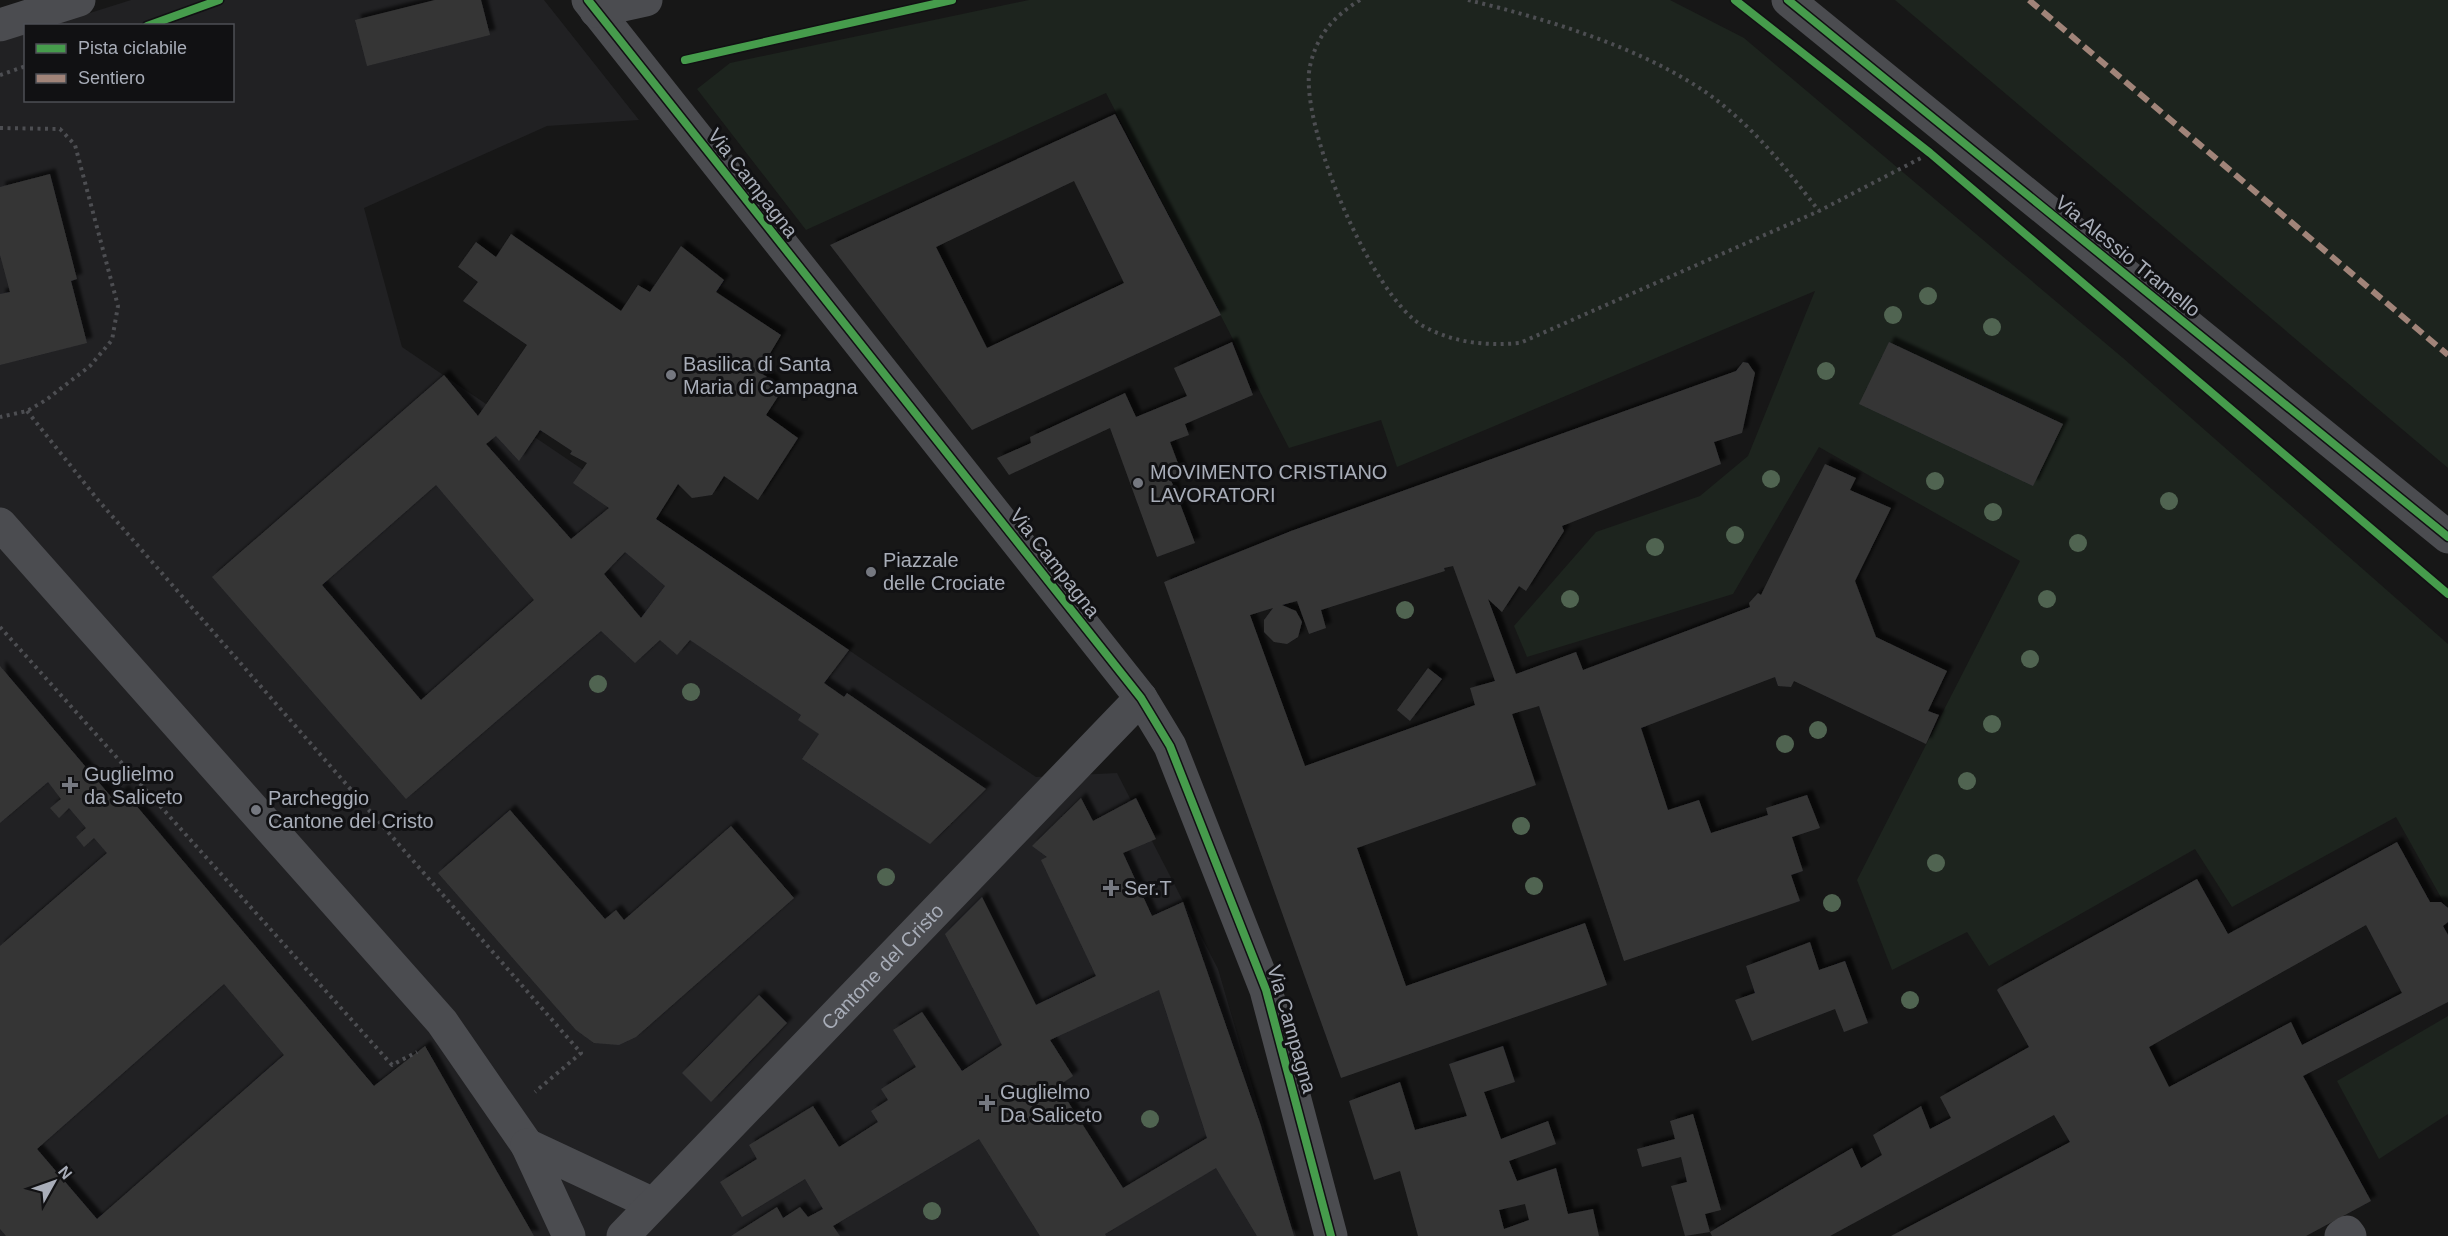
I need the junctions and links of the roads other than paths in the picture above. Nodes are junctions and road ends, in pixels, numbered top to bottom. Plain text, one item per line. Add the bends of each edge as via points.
1 (79, 0) edge
2 (646, 0) edge
3 (1788, 0) edge
4 (592, 6) edge
5 (0, 25) edge
6 (0, 524) edge
7 (2448, 537) edge
8 (1140, 698) junction
9 (527, 1145) junction
10 (653, 1204) junction
11 (569, 1236) edge
12 (623, 1236) edge
13 (1331, 1236) edge
14 (2341, 1236) edge
15 (2350, 1236) edge

1 - 5 street
2 - 4 street
3 - 7 street, Via Alessio Tramello
4 - 8 street, Via Campagna
6 - 9 street via 442,1022
8 - 10 street, Cantone del Cristo
8 - 13 street, Via Campagna via 1170,746 1266,990
9 - 10 street
9 - 11 street
10 - 12 street, Cantone del Cristo
14 - 15 street via 2347,1232

